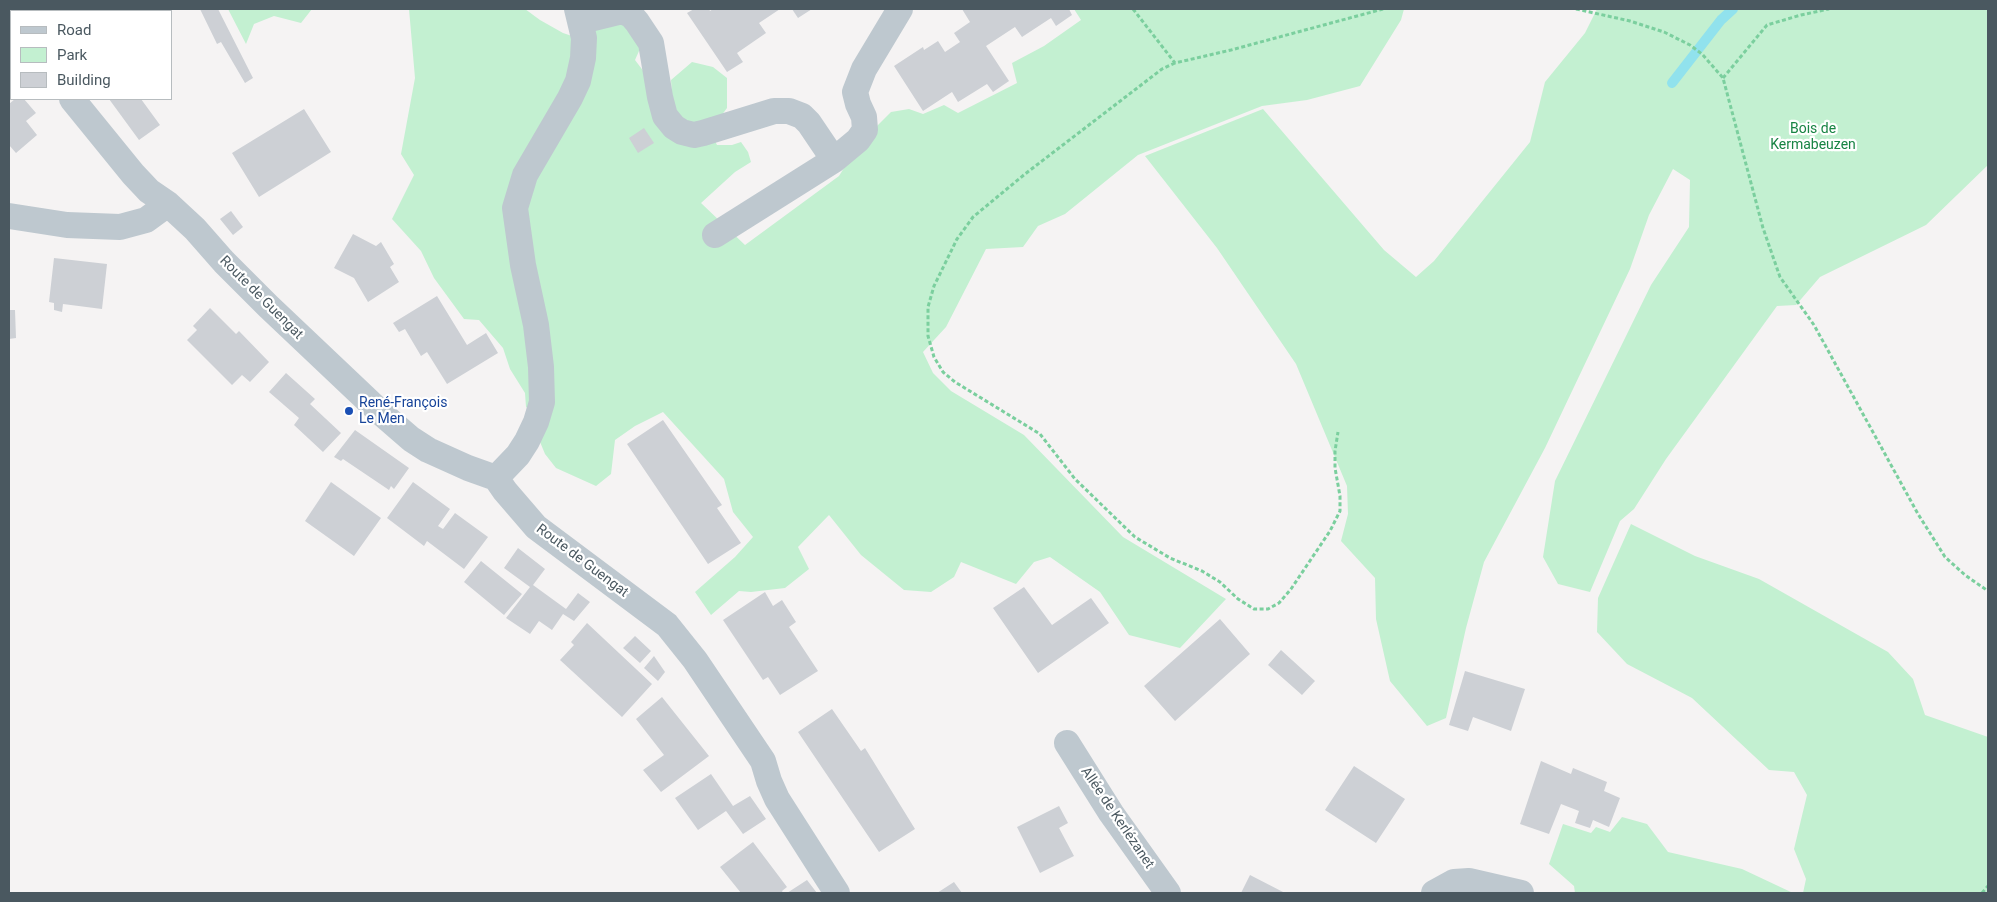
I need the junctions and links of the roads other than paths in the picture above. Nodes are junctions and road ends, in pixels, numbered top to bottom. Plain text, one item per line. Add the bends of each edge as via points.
1 (900, 9) edge
2 (579, 15) edge
3 (73, 100) edge
4 (834, 160) junction
5 (168, 204) junction
6 (9, 216) edge
7 (715, 235) dead end
8 (496, 478) junction
9 (1066, 742) dead end
10 (837, 893) edge
11 (1168, 893) edge
12 (1434, 893) edge
13 (1521, 893) edge

1 - 4 street via 864,69 855,92 865,130
2 - 4 street via 622,11 631,15 651,43 666,116 682,132 703,133 774,111 789,111 809,123
2 - 8 street via 584,38 578,81 525,175 515,208 536,325 542,402 527,441
3 - 5 street, Route de Guengat via 133,174
4 - 7 street
5 - 6 street via 146,220 120,226 67,225
5 - 8 street, Route de Guengat via 321,358 405,434 445,459
8 - 10 street, Route de Guengat via 536,527 653,614 686,648 763,761 777,800
9 - 11 street, Allée de Kerlézanet
12 - 13 street via 1454,882 1469,881

